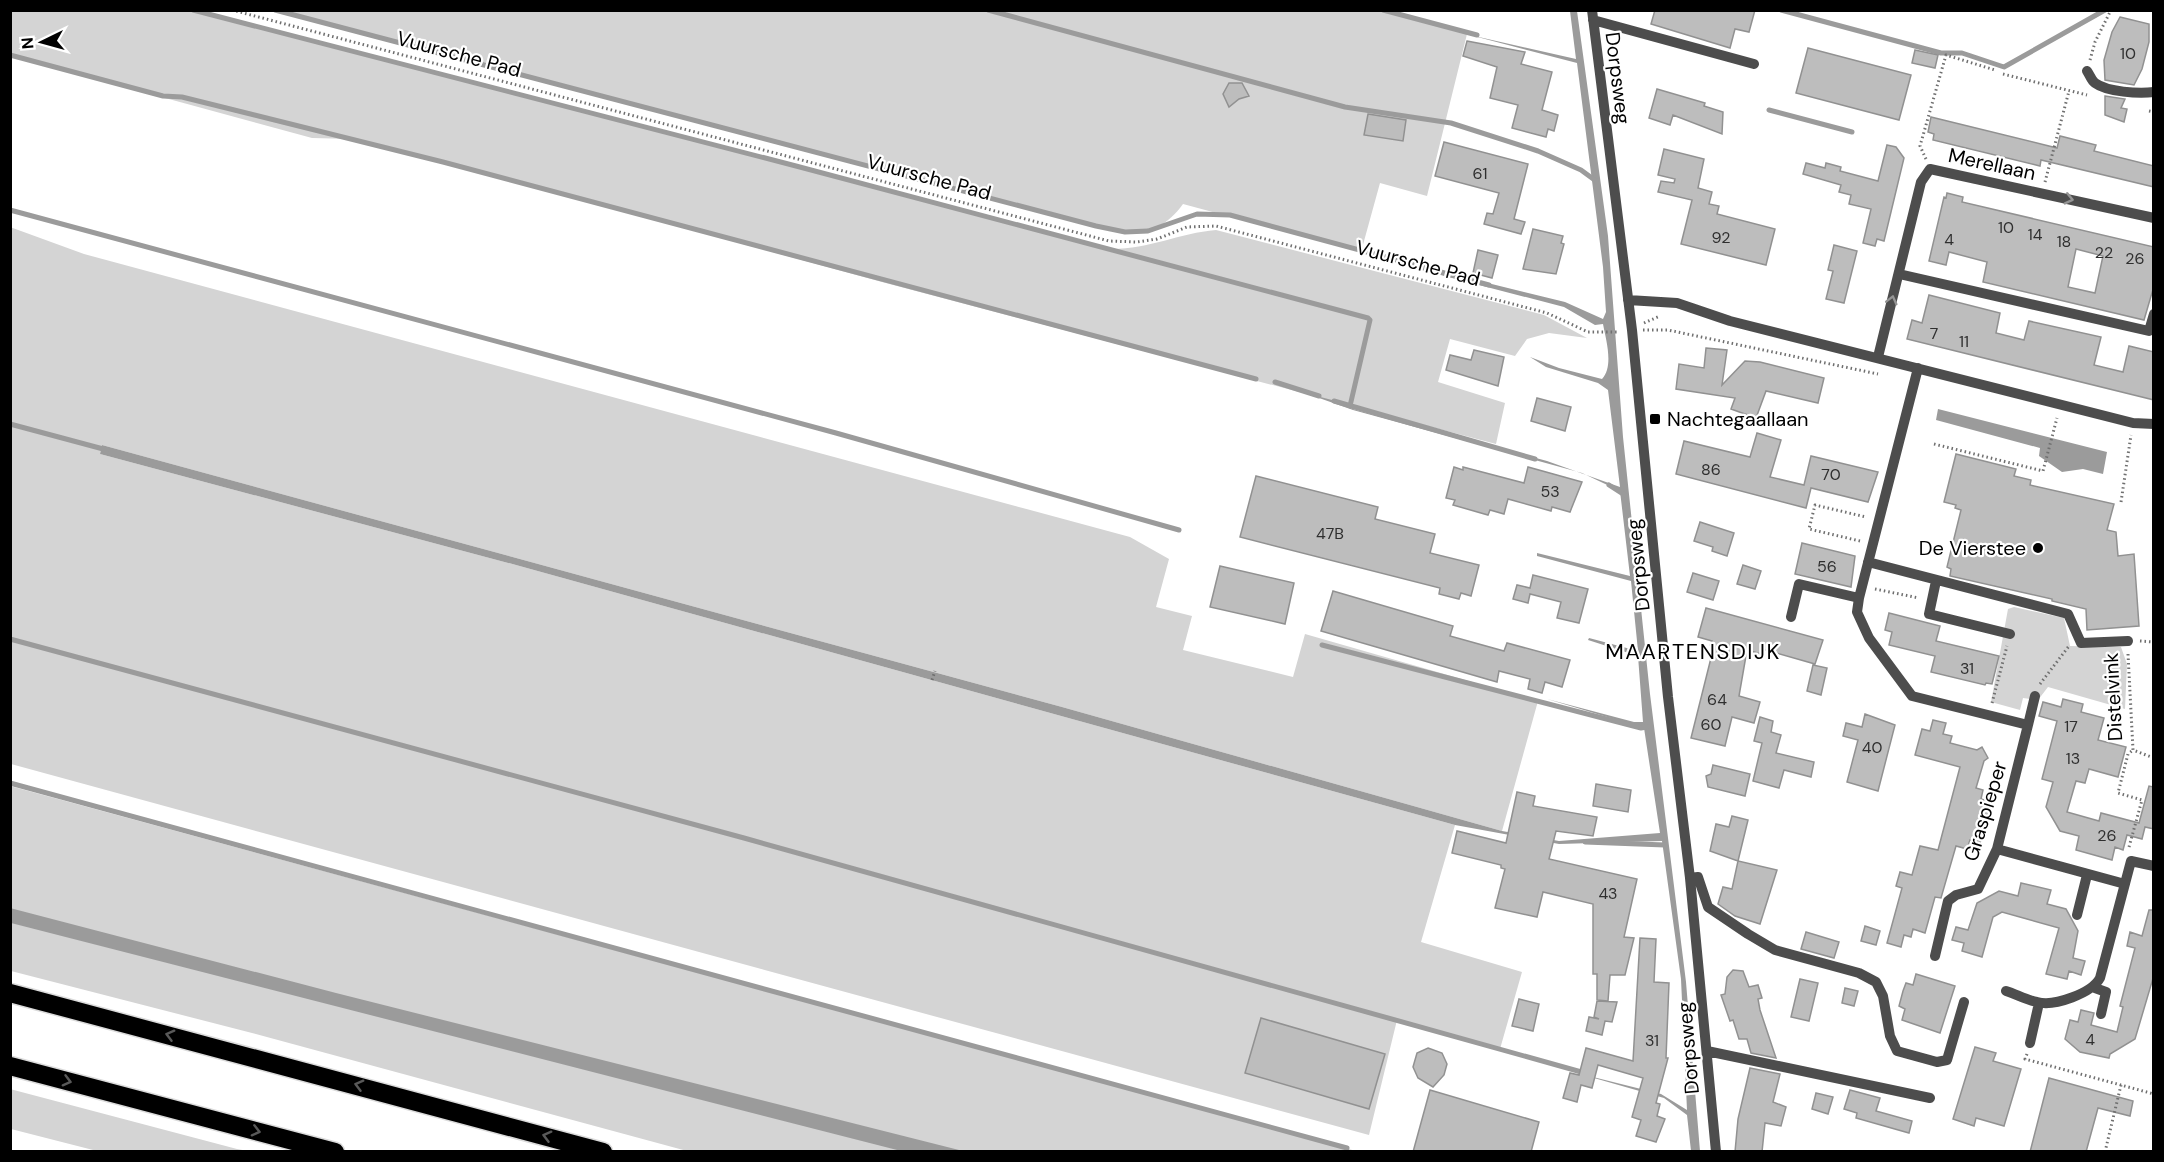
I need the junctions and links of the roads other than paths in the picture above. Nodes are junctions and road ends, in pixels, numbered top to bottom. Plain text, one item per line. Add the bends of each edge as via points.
1 (1592, 15) edge
2 (1754, 63) dead end
3 (2087, 71) road end
4 (2154, 93) edge
5 (2154, 218) edge
6 (1899, 274) junction
7 (1628, 300) junction
8 (2154, 314) edge
9 (1878, 357) junction
10 (1918, 368) junction
11 (2154, 424) edge
12 (1868, 562) junction
13 (1936, 581) junction
14 (1859, 598) junction
15 (1791, 617) dead end
16 (2010, 634) road end
17 (2128, 641) road end
18 (2035, 696) road end
19 (2028, 725) junction
20 (1997, 849) junction
21 (2154, 866) edge
22 (2086, 875) junction
23 (1690, 878) junction
24 (2125, 884) junction
25 (2077, 915) dead end
26 (1935, 956) dead end
27 (2095, 988) junction
28 (2006, 990) dead end
29 (10, 993) edge
30 (1965, 1002) dead end
31 (2039, 1003) junction
32 (2101, 1014) dead end
33 (2030, 1043) road end
34 (1707, 1051) junction
35 (10, 1066) edge
36 (1930, 1098) dead end
37 (335, 1152) edge
38 (603, 1152) edge
39 (1716, 1152) edge

1 - 2 street
1 - 7 street, Dorpsweg
3 - 4 street via 2093,82 2102,86 2138,95
6 -> 5 street, Merellaan via 1921,182 1930,169
6 - 8 street via 2149,331
9 -> 6 street, Merellaan
7 - 9 street via 1677,303 1731,321
7 - 23 street, Dorpsweg
9 - 10 street
10 - 11 street via 2133,423
10 - 12 street
12 - 13 street, Distelvink
12 - 14 street
13 - 16 street via 1929,614
13 - 17 street, Distelvink via 2068,614 2081,643
14 - 15 street via 1798,585
14 - 19 street via 1857,612 1869,638 1912,696
18 - 19 street, Graspieper
19 - 20 street, Graspieper
20 - 22 street
20 - 26 street, Graspieper via 1978,890 1948,901
21 - 24 street via 2131,861
22 - 24 street
22 - 25 street
23 - 30 street via 1698,877 1708,907 1775,950 1859,973 1875,982 1883,996 1890,1036 1897,1051 1937,1062 1947,1060
23 - 34 street, Dorpsweg
24 - 27 street
27 - 31 street via 2062,1001
27 - 32 street via 2106,992
28 - 31 street
38 -> 29 highway
31 - 33 street
34 - 36 street
34 - 39 street, Dorpsweg
35 -> 37 highway

